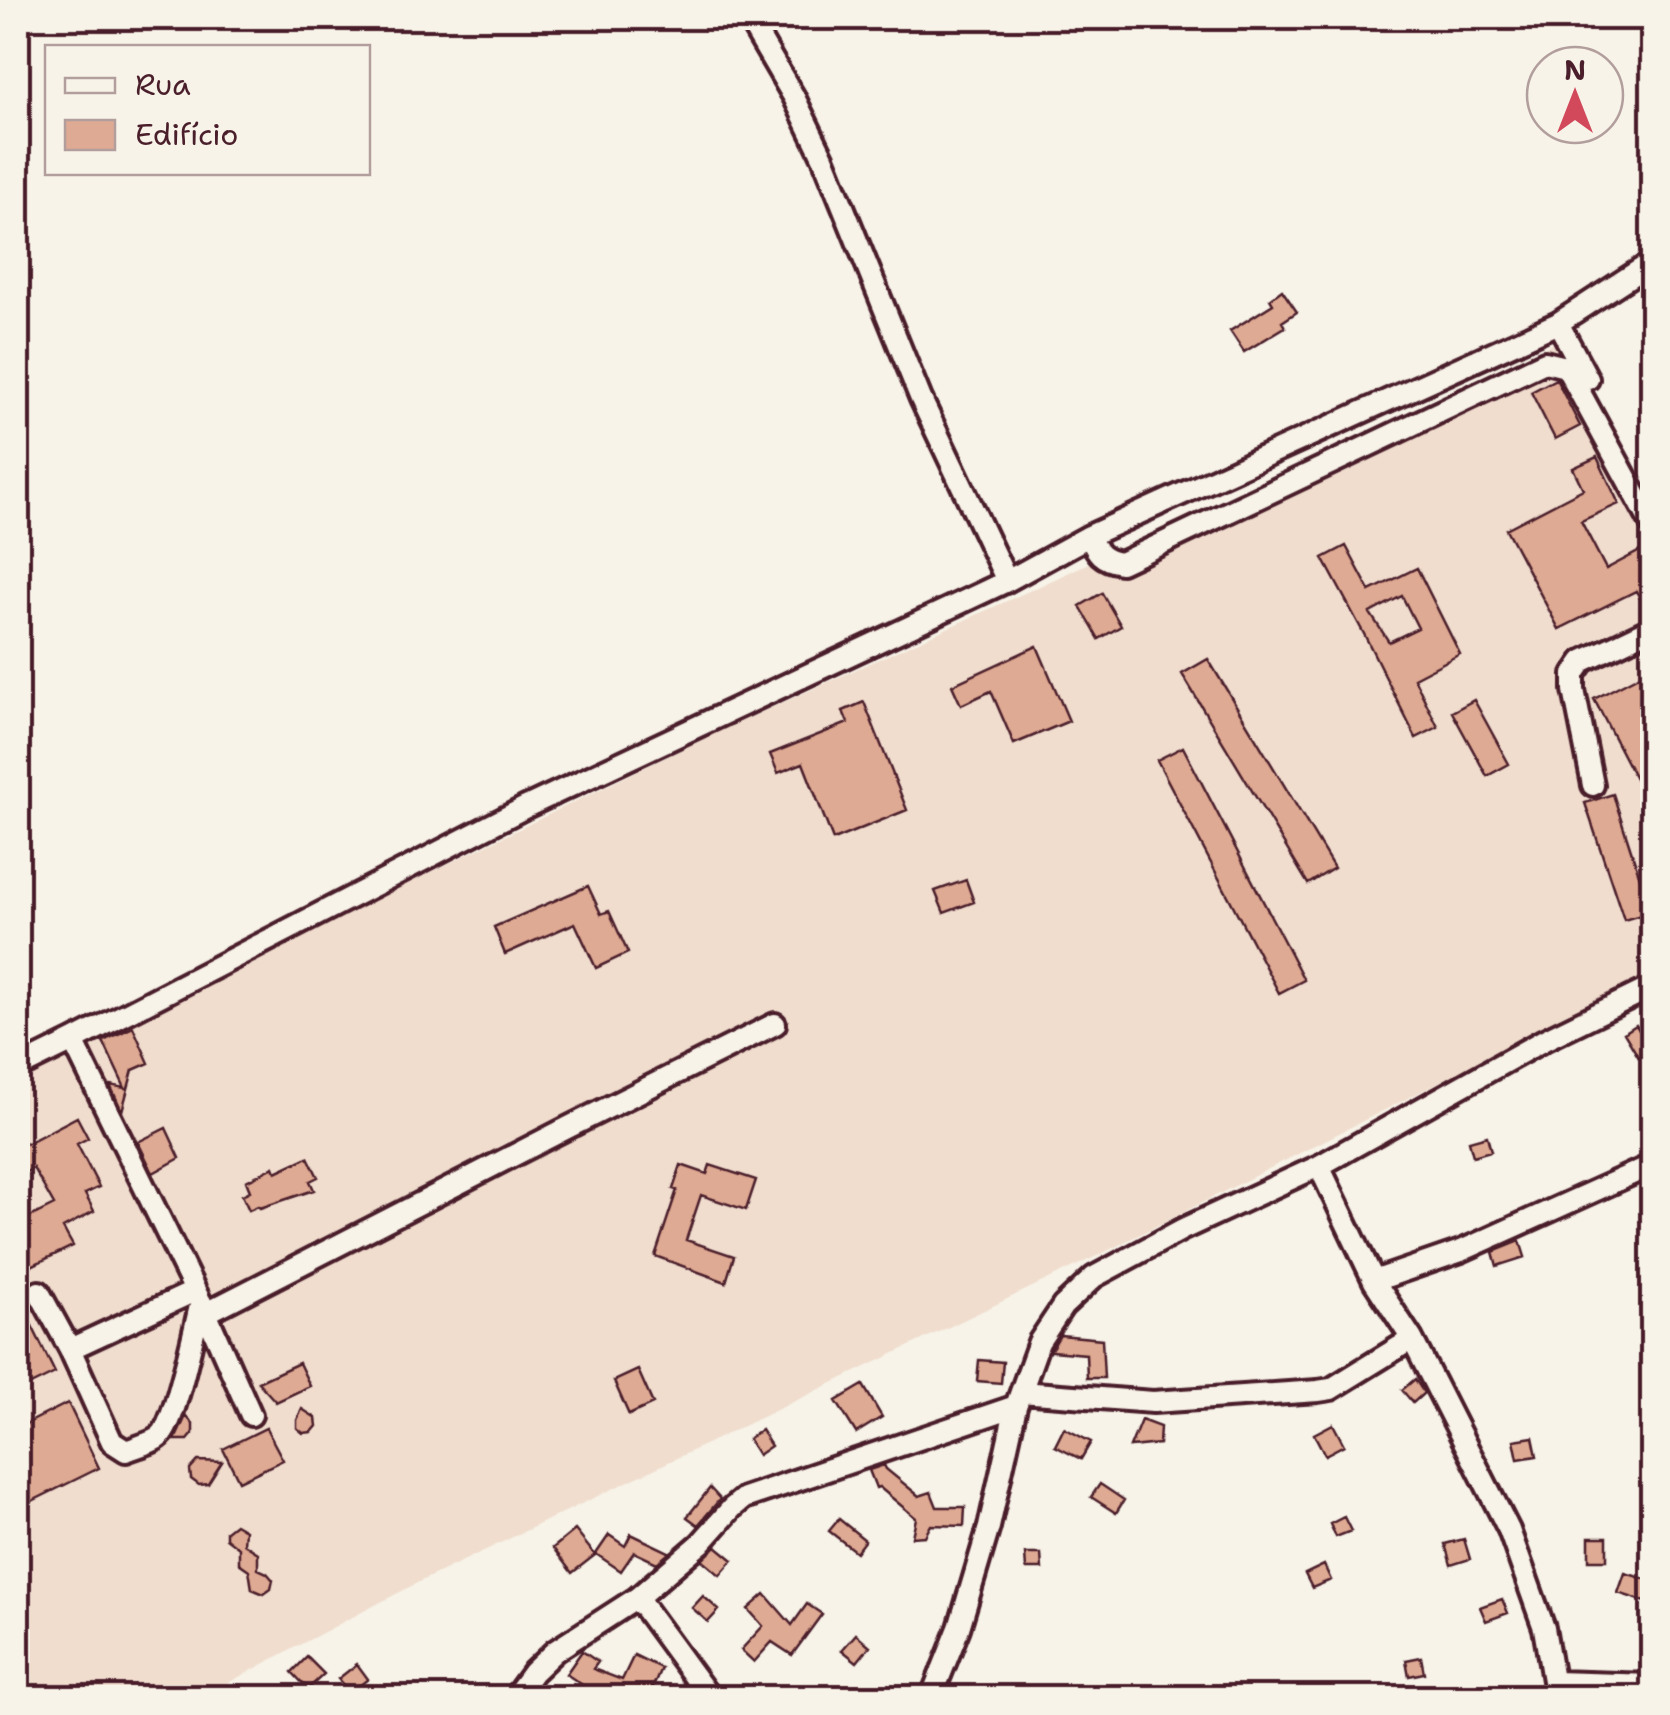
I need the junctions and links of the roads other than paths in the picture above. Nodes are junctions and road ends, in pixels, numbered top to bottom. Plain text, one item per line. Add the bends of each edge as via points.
1 (748, 18) edge
2 (767, 18) edge
3 (773, 59) junction
4 (1652, 262) edge
5 (1558, 323) junction
6 (1652, 500) edge
7 (1652, 525) edge
8 (1090, 536) junction
9 (1007, 581) junction
10 (1652, 628) edge
11 (1594, 786) dead end
12 (1652, 987) edge
13 (775, 1024) dead end
14 (73, 1041) junction
15 (18, 1068) edge
16 (1652, 1165) edge
17 (1320, 1166) junction
18 (1374, 1281) junction
19 (39, 1292) dead end
20 (201, 1302) junction
21 (1412, 1339) junction
22 (70, 1349) junction
23 (1019, 1399) junction
24 (251, 1415) dead end
25 (637, 1598) junction
26 (1652, 1685) edge
27 (1555, 1690) edge
28 (514, 1698) edge
29 (710, 1698) edge
30 (930, 1698) edge

1 - 3 street
2 - 3 street
3 - 9 street via 823,157 920,399
4 - 5 street
5 - 6 street
5 - 8 street
7 - 8 street via 1566,366 1545,362 1120,562 1104,560
8 - 9 street
9 - 14 street via 526,807
10 - 11 street via 1582,661 1574,674
12 - 17 street
13 - 20 street
14 - 15 street
14 - 20 street
16 - 18 street via 1461,1251
17 - 18 street
17 - 23 street via 1094,1277 1039,1342
18 - 21 street
19 - 22 street
20 - 22 street
20 - 22 street via 164,1432 126,1450 112,1442
20 - 24 street
21 - 23 street via 1318,1392 1153,1402
21 - 27 street via 1508,1530 1544,1628
23 - 25 street via 744,1498
23 - 30 street via 989,1528
25 - 28 street via 555,1651
25 - 29 street
26 - 27 street

